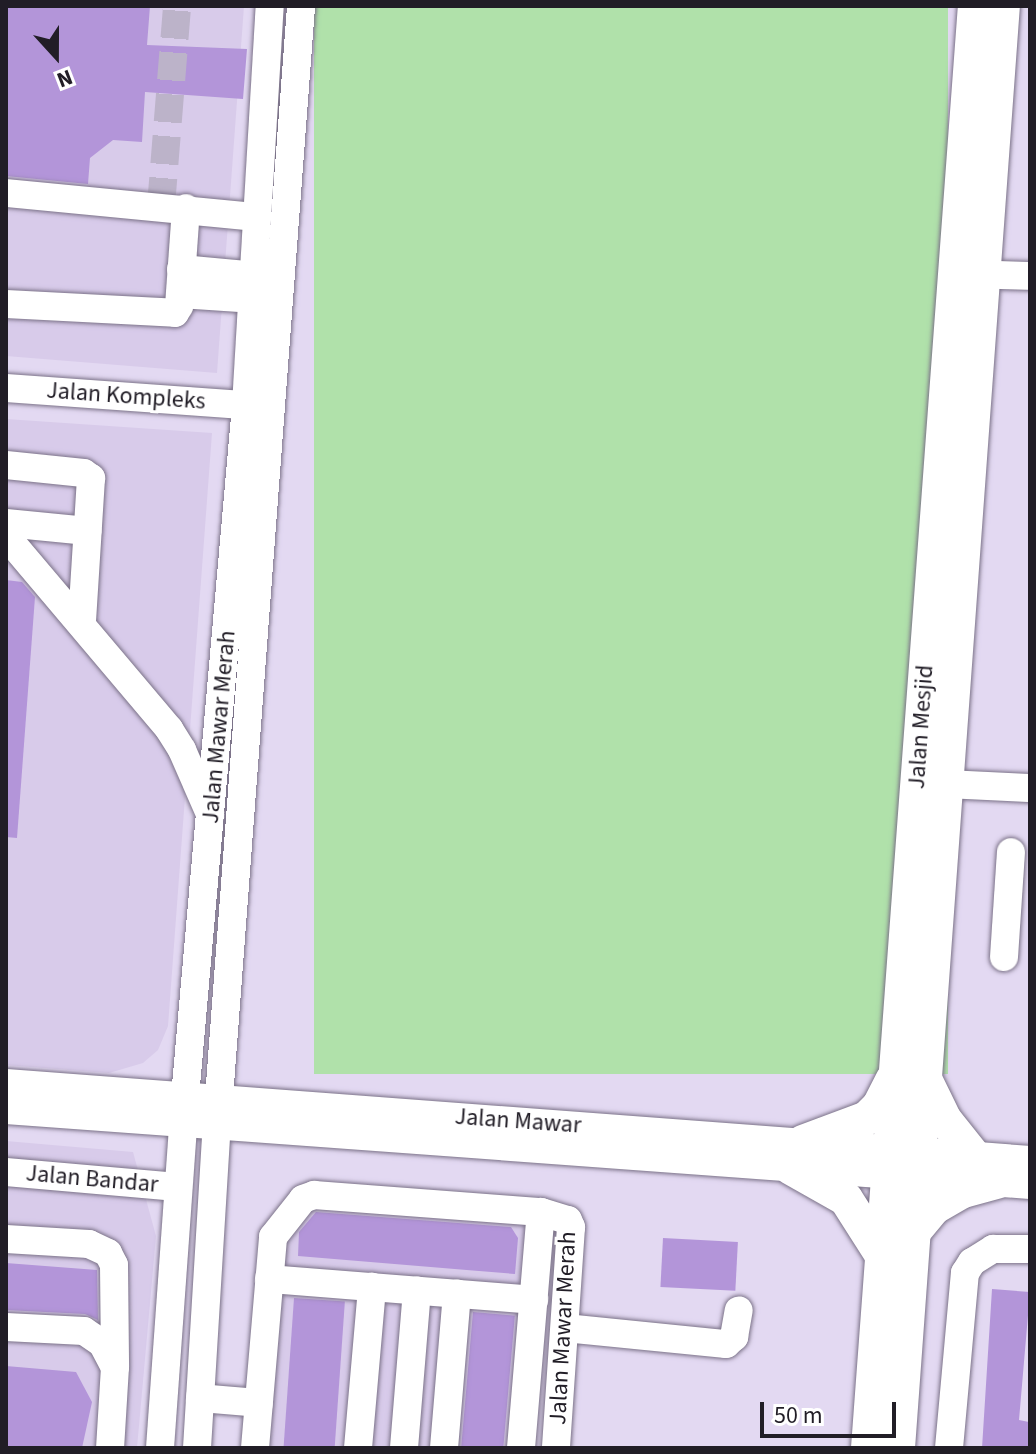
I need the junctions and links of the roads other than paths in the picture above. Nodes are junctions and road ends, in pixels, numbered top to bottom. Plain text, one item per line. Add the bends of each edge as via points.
1 (270, 6) edge
2 (301, 6) edge
3 (975, 6) edge
4 (1003, 6) edge
5 (6, 193) edge
6 (186, 208) junction
7 (256, 217) junction
8 (969, 274) junction
9 (1030, 276) edge
10 (180, 282) junction
11 (266, 288) junction
12 (6, 304) edge
13 (6, 388) edge
14 (246, 405) junction
15 (6, 465) edge
16 (6, 523) edge
17 (88, 531) junction
18 (6, 536) edge
19 (82, 623) junction
20 (220, 712) junction
21 (169, 729) junction
22 (945, 784) junction
23 (1030, 788) edge
24 (212, 819) junction
25 (1011, 852) dead end
26 (1004, 957) dead end
27 (896, 1056) junction
28 (924, 1077) junction
29 (6, 1083) edge
30 (184, 1109) junction
31 (6, 1110) edge
32 (218, 1112) junction
33 (797, 1155) junction
34 (973, 1155) junction
35 (1030, 1160) edge
36 (902, 1163) junction
37 (6, 1172) edge
38 (1013, 1184) edge
39 (177, 1187) junction
40 (541, 1212) junction
41 (912, 1234) junction
42 (6, 1239) edge
43 (1030, 1249) edge
44 (881, 1254) junction
45 (269, 1279) junction
46 (457, 1294) junction
47 (371, 1299) junction
48 (534, 1300) junction
49 (416, 1303) junction
50 (739, 1310) dead end
51 (6, 1327) edge
52 (565, 1328) junction
53 (115, 1367) junction
54 (200, 1398) junction
55 (259, 1403) junction
56 (110, 1448) edge
57 (160, 1448) edge
58 (197, 1448) edge
59 (255, 1448) edge
60 (358, 1448) edge
61 (404, 1448) edge
62 (444, 1448) edge
63 (521, 1448) edge
64 (556, 1448) edge
65 (868, 1448) edge
66 (898, 1448) edge
67 (949, 1448) edge

1 - 7 street, Jalan Mawar Merah
2 - 11 street, Jalan Mawar Merah
3 - 8 main road, Jalan Mesjid
4 - 8 main road, Jalan Mesjid
5 - 6 street
6 - 7 street
6 - 10 street
7 - 11 street, Jalan Mawar Merah
8 - 9 street
8 - 22 main road, Jalan Mesjid
8 - 27 main road, Jalan Mesjid
10 - 11 street
10 - 12 street via 178,310 170,314
11 - 14 street, Jalan Mawar Merah
11 - 32 street, Jalan Mawar Merah
13 - 14 street, Jalan Kompleks
14 - 20 street, Jalan Mawar Merah
15 - 17 street via 88,475
16 - 17 street
17 - 19 street
18 - 19 street
19 - 21 street
20 - 21 street via 197,732
20 - 24 street, Jalan Mawar Merah
21 - 24 street
22 - 23 street
22 - 28 main road, Jalan Mesjid
24 - 30 street, Jalan Mawar Merah
25 - 26 street
27 - 33 main road via 892,1084 867,1118
27 - 36 main road, Jalan Mesjid
28 - 34 main road via 945,1120
28 - 36 main road, Jalan Mesjid
29 - 30 street, Jalan Mawar
30 - 31 street, Jalan Mawar
30 - 32 street, Jalan Mawar
30 - 39 street, Jalan Mawar Merah
32 - 33 street, Jalan Mawar
32 - 54 street, Jalan Mawar Merah
33 - 36 street, Jalan Mawar
33 - 44 main road via 846,1199
34 - 35 street, Jalan Mawar
34 - 36 street, Jalan Mawar
36 - 38 street, Jalan Mawar
36 - 41 main road, Jalan Mesjid
36 - 44 main road, Jalan Mesjid
37 - 39 street, Jalan Bandar
38 - 41 main road via 963,1191 935,1207
39 - 57 street, Jalan Mawar Merah
40 - 45 street, Jalan Mawar Merah via 320,1195 303,1199 274,1233
40 - 48 street
40 - 52 street, Jalan Mawar Merah via 564,1216 571,1227
41 - 66 main road, Jalan Mesjid
42 - 53 street via 89,1244 108,1253 114,1265
43 - 67 street via 993,1249 965,1273
44 - 65 main road, Jalan Mesjid
45 - 47 street
45 - 55 street
46 - 48 street
46 - 49 street
46 - 62 street
47 - 49 street
47 - 60 street
48 - 63 street
49 - 61 street
50 - 52 street via 736,1333 726,1344
51 - 53 street via 84,1331 102,1343
52 - 64 street, Jalan Mawar Merah
53 - 56 street
54 - 55 street
54 - 58 street, Jalan Mawar Merah
55 - 59 street

